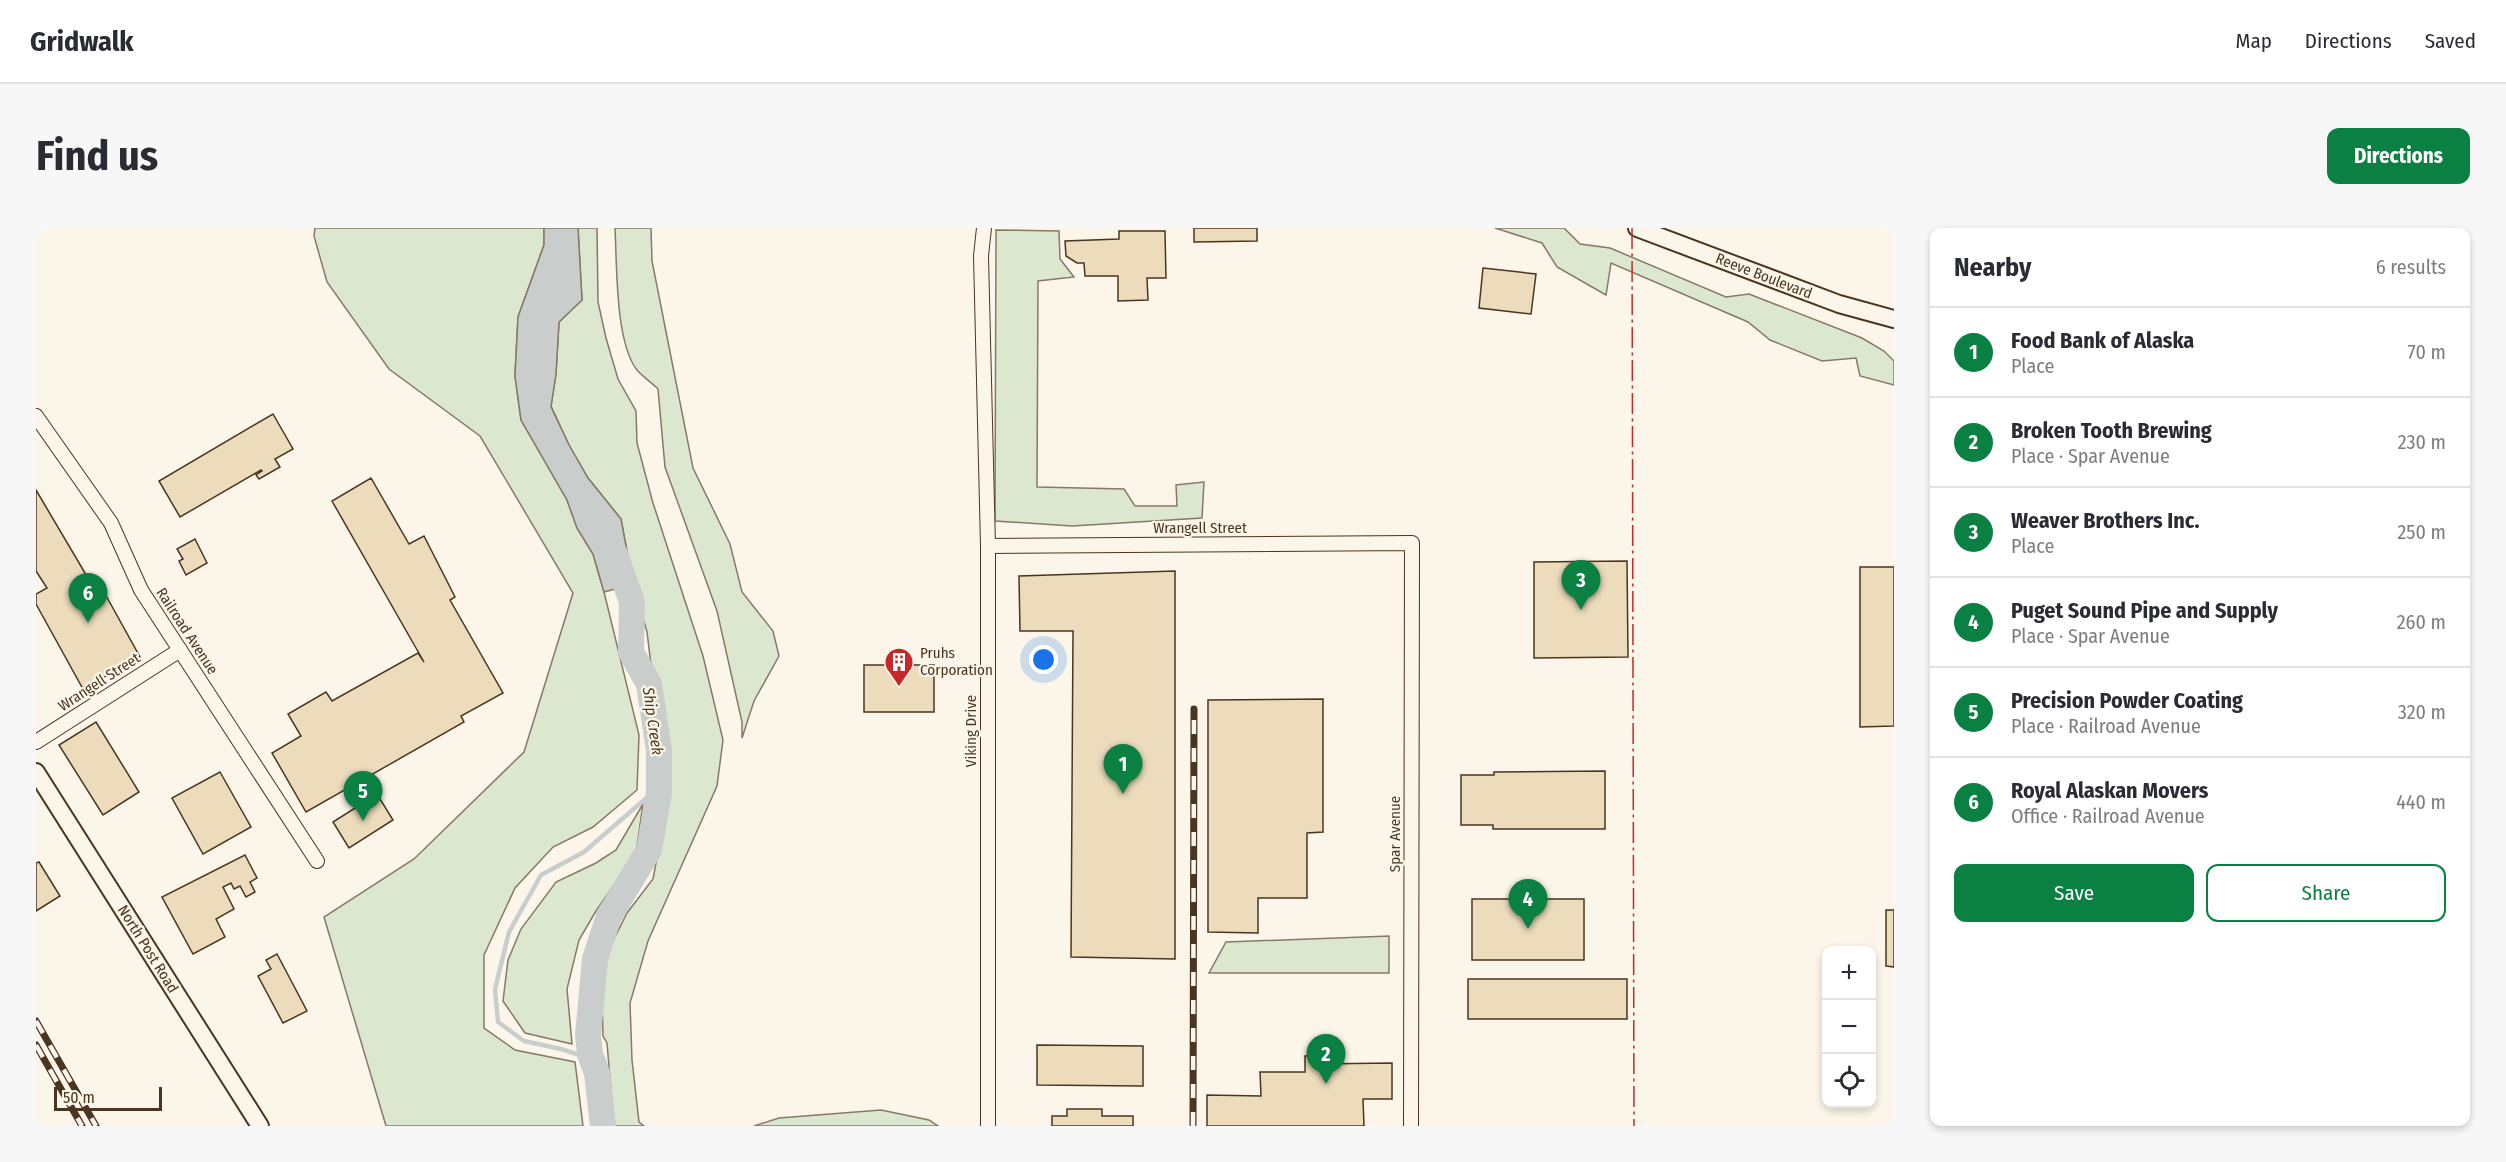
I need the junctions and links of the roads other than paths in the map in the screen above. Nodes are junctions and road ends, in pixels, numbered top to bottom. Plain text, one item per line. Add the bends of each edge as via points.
1 (984, 228) edge
2 (1637, 228) edge
3 (1894, 319) edge
4 (36, 416) edge
5 (1412, 543) joint
6 (988, 546) junction
7 (180, 650) junction
8 (36, 742) edge
9 (36, 772) edge
10 (317, 861) dead end
11 (260, 1126) edge
12 (988, 1126) edge
13 (1411, 1126) edge

1 - 6 street, Viking Drive via 981,256
2 - 3 street, Reeve Boulevard via 1839,304
4 - 7 street, Railroad Avenue via 111,523 141,590
5 - 6 street, Wrangell Street
5 - 13 street, Spar Avenue
6 - 12 street, Viking Drive
7 - 8 street, Wrangell Street
7 - 10 street, Railroad Avenue
9 - 11 street, North Post Road

